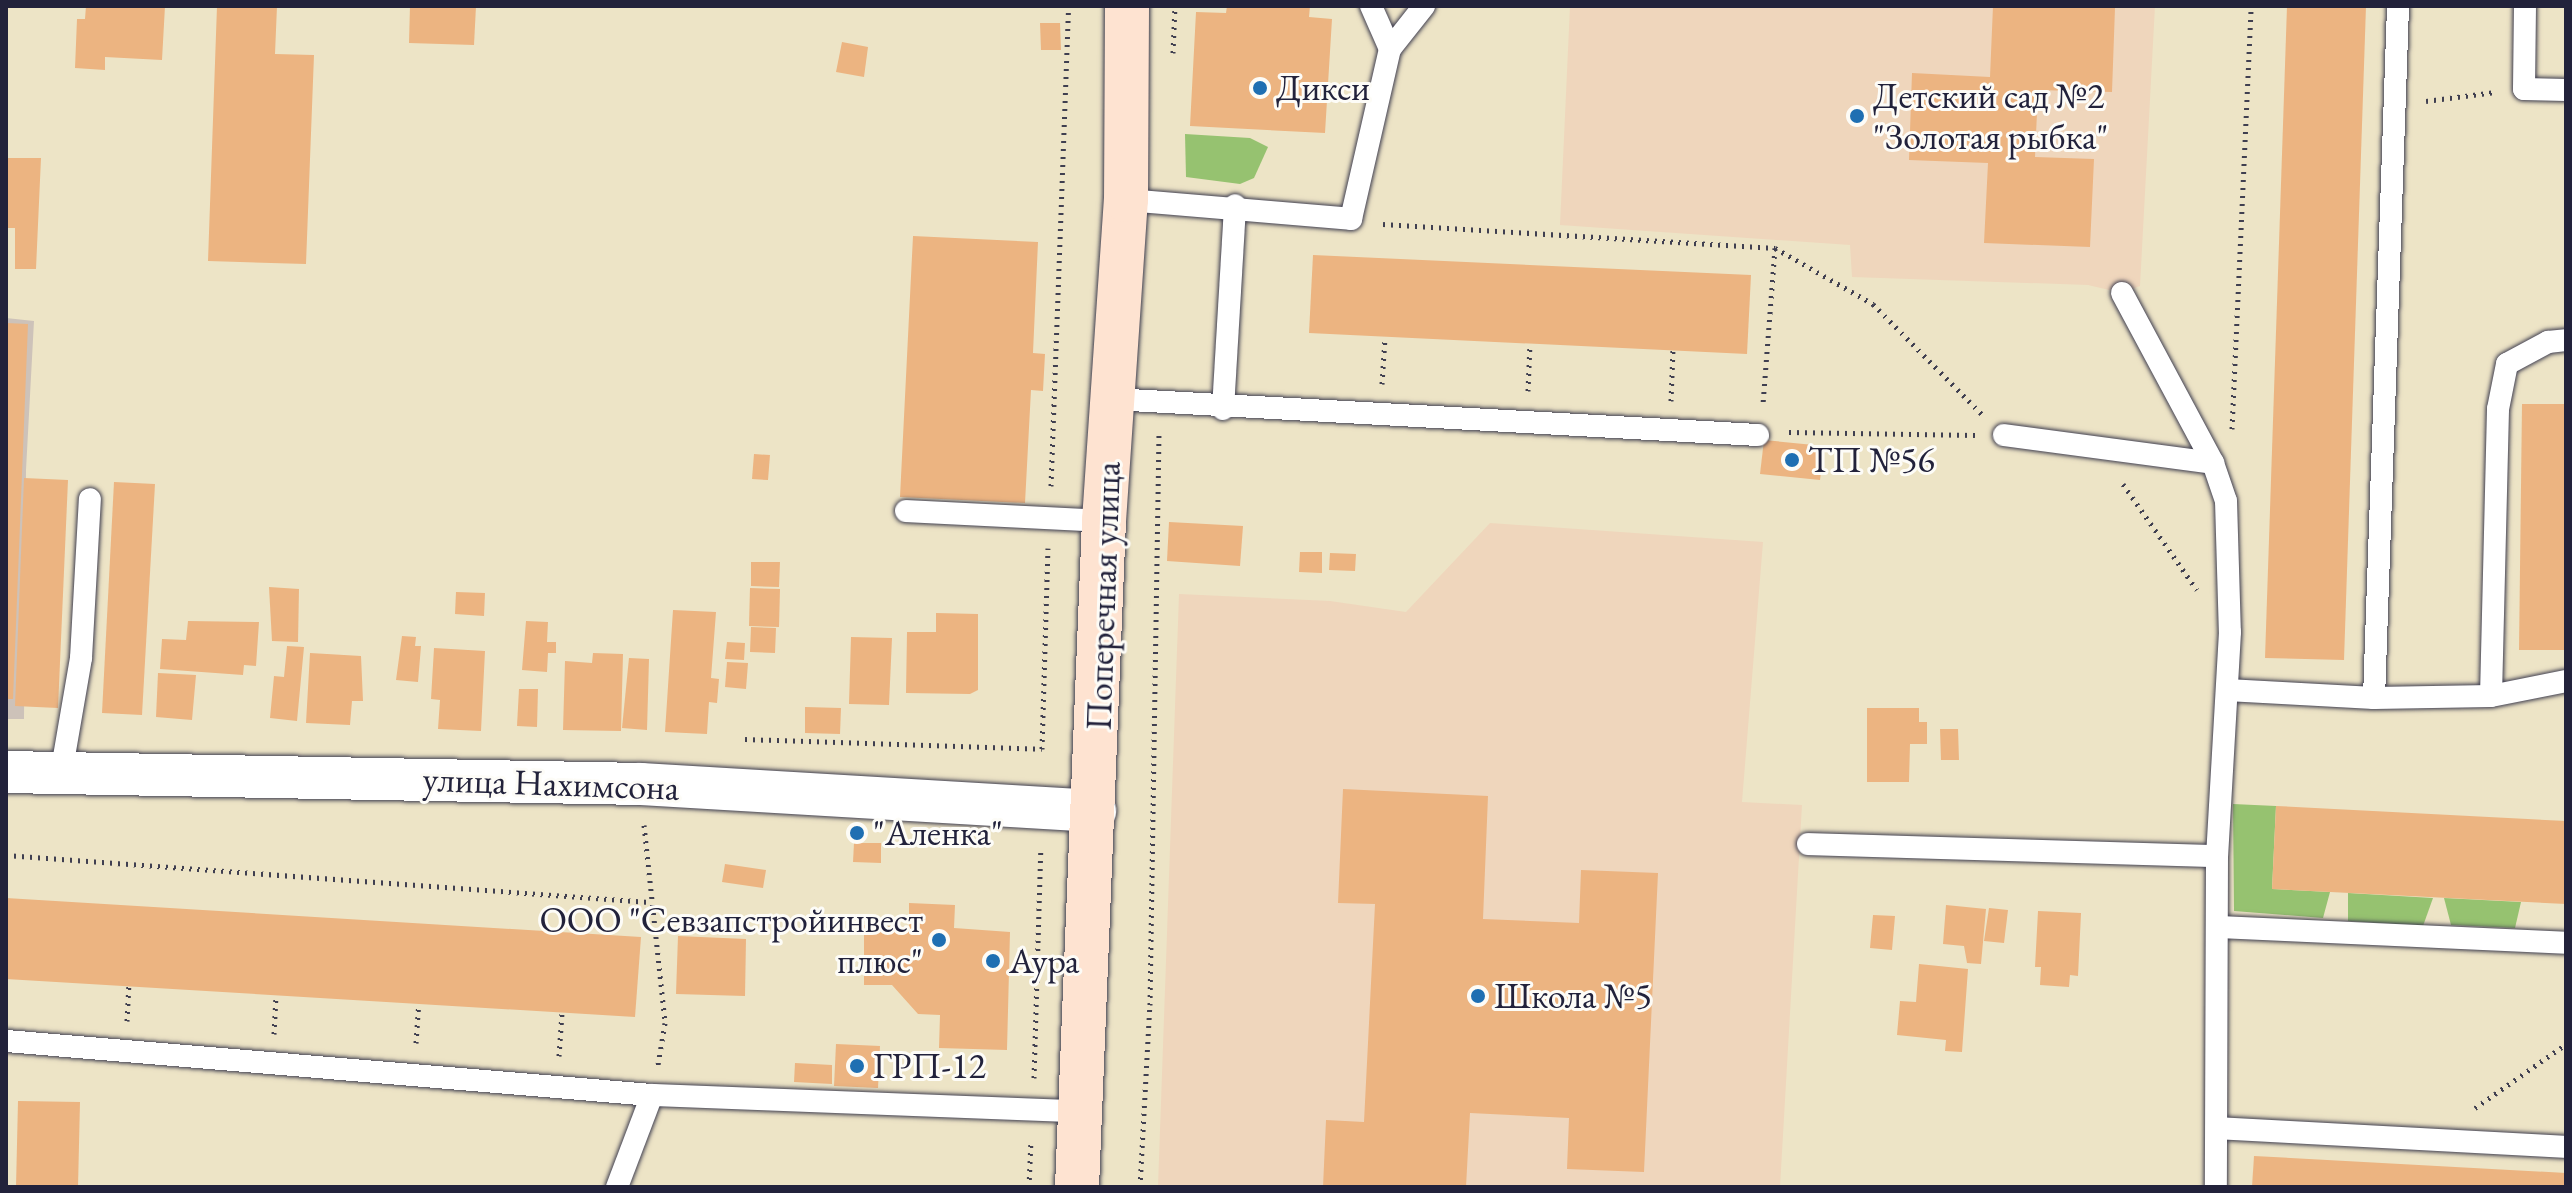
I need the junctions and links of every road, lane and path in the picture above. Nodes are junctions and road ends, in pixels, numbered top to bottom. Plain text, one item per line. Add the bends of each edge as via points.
1 (1127, 6) edge
2 (1175, 6) edge
3 (1371, 6) edge
4 (1424, 6) edge
5 (2251, 6) edge
6 (2398, 6) edge
7 (2525, 6) edge
8 (1390, 49) junction
9 (1173, 66) dead end
10 (2524, 89) junction
11 (2566, 90) edge
12 (2396, 105) junction
13 (1126, 200) junction
14 (1235, 205) junction
15 (1351, 219) junction
16 (1775, 248) junction
17 (2122, 293) dead end
18 (1385, 337) dead end
19 (2566, 340) edge
20 (1530, 344) dead end
21 (1673, 350) dead end
22 (1112, 399) junction
23 (1160, 400) junction
24 (1223, 409) junction
25 (1381, 416) junction
26 (1526, 423) junction
27 (1670, 431) junction
28 (1758, 435) junction
29 (2004, 435) junction
30 (2101, 449) junction
31 (2213, 463) junction
32 (90, 499) dead end
33 (906, 511) dead end
34 (1104, 521) junction
35 (2230, 632) junction
36 (2566, 681) edge
37 (2227, 690) junction
38 (2491, 696) junction
39 (2374, 698) junction
40 (1042, 749) dead end
41 (6, 772) edge
42 (61, 774) junction
43 (641, 784) junction
44 (1042, 809) junction
45 (1095, 811) junction
46 (1808, 844) dead end
47 (6, 855) edge
48 (2217, 856) junction
49 (649, 902) junction
50 (2219, 927) junction
51 (2566, 943) edge
52 (1037, 997) dead end
53 (562, 1013) dead end
54 (6, 1041) edge
55 (2566, 1044) edge
56 (557, 1087) junction
57 (652, 1095) junction
58 (1078, 1111) junction
59 (2217, 1128) junction
60 (2420, 1139) junction
61 (2566, 1147) edge
62 (617, 1187) edge
63 (1077, 1187) edge
64 (1140, 1187) edge
65 (2216, 1187) edge

1 - 13 main road, Поперечная улица
2 - 9 path
3 - 8 lane
4 - 8 lane
5 - 31 path via 2232,442
6 - 12 lane
7 - 10 lane
8 - 15 lane
10 - 11 lane
10 - 12 path
12 - 39 lane
13 - 14 lane
13 - 22 main road, Поперечная улица
14 - 15 lane
14 - 24 lane
15 - 16 path
16 - 28 path via 1769,362
16 - 29 path via 1873,304
17 - 31 lane
18 - 25 path
19 - 38 lane via 2548,342 2507,364 2498,409
20 - 26 path
21 - 27 path
22 - 23 lane
22 - 34 main road, Поперечная улица
23 - 24 lane
23 - 64 path via 1150,1005
24 - 25 lane
25 - 26 lane
26 - 27 lane
27 - 28 lane
28 - 29 path
29 - 30 lane
30 - 31 lane
30 - 35 path via 2158,541
31 - 35 lane via 2226,501
32 - 42 lane via 81,658
33 - 34 lane
34 - 45 main road, Поперечная улица
35 - 37 lane
36 - 38 lane
37 - 39 lane
37 - 48 lane
38 - 39 lane
40 - 44 path
41 - 42 street, улица Нахимсона
42 - 43 street, улица Нахимсона
43 - 44 street, улица Нахимсона
43 - 49 path
44 - 45 street, улица Нахимсона
44 - 52 path
45 - 58 main road, Поперечная улица
46 - 48 lane
47 - 49 path
48 - 50 lane
49 - 57 path via 665,1023
50 - 51 lane
50 - 59 lane
53 - 56 path
54 - 56 lane
55 - 60 path via 2480,1105
56 - 57 lane
57 - 58 lane
57 - 62 lane
58 - 63 main road, Поперечная улица
59 - 60 lane
59 - 65 lane
60 - 61 lane

